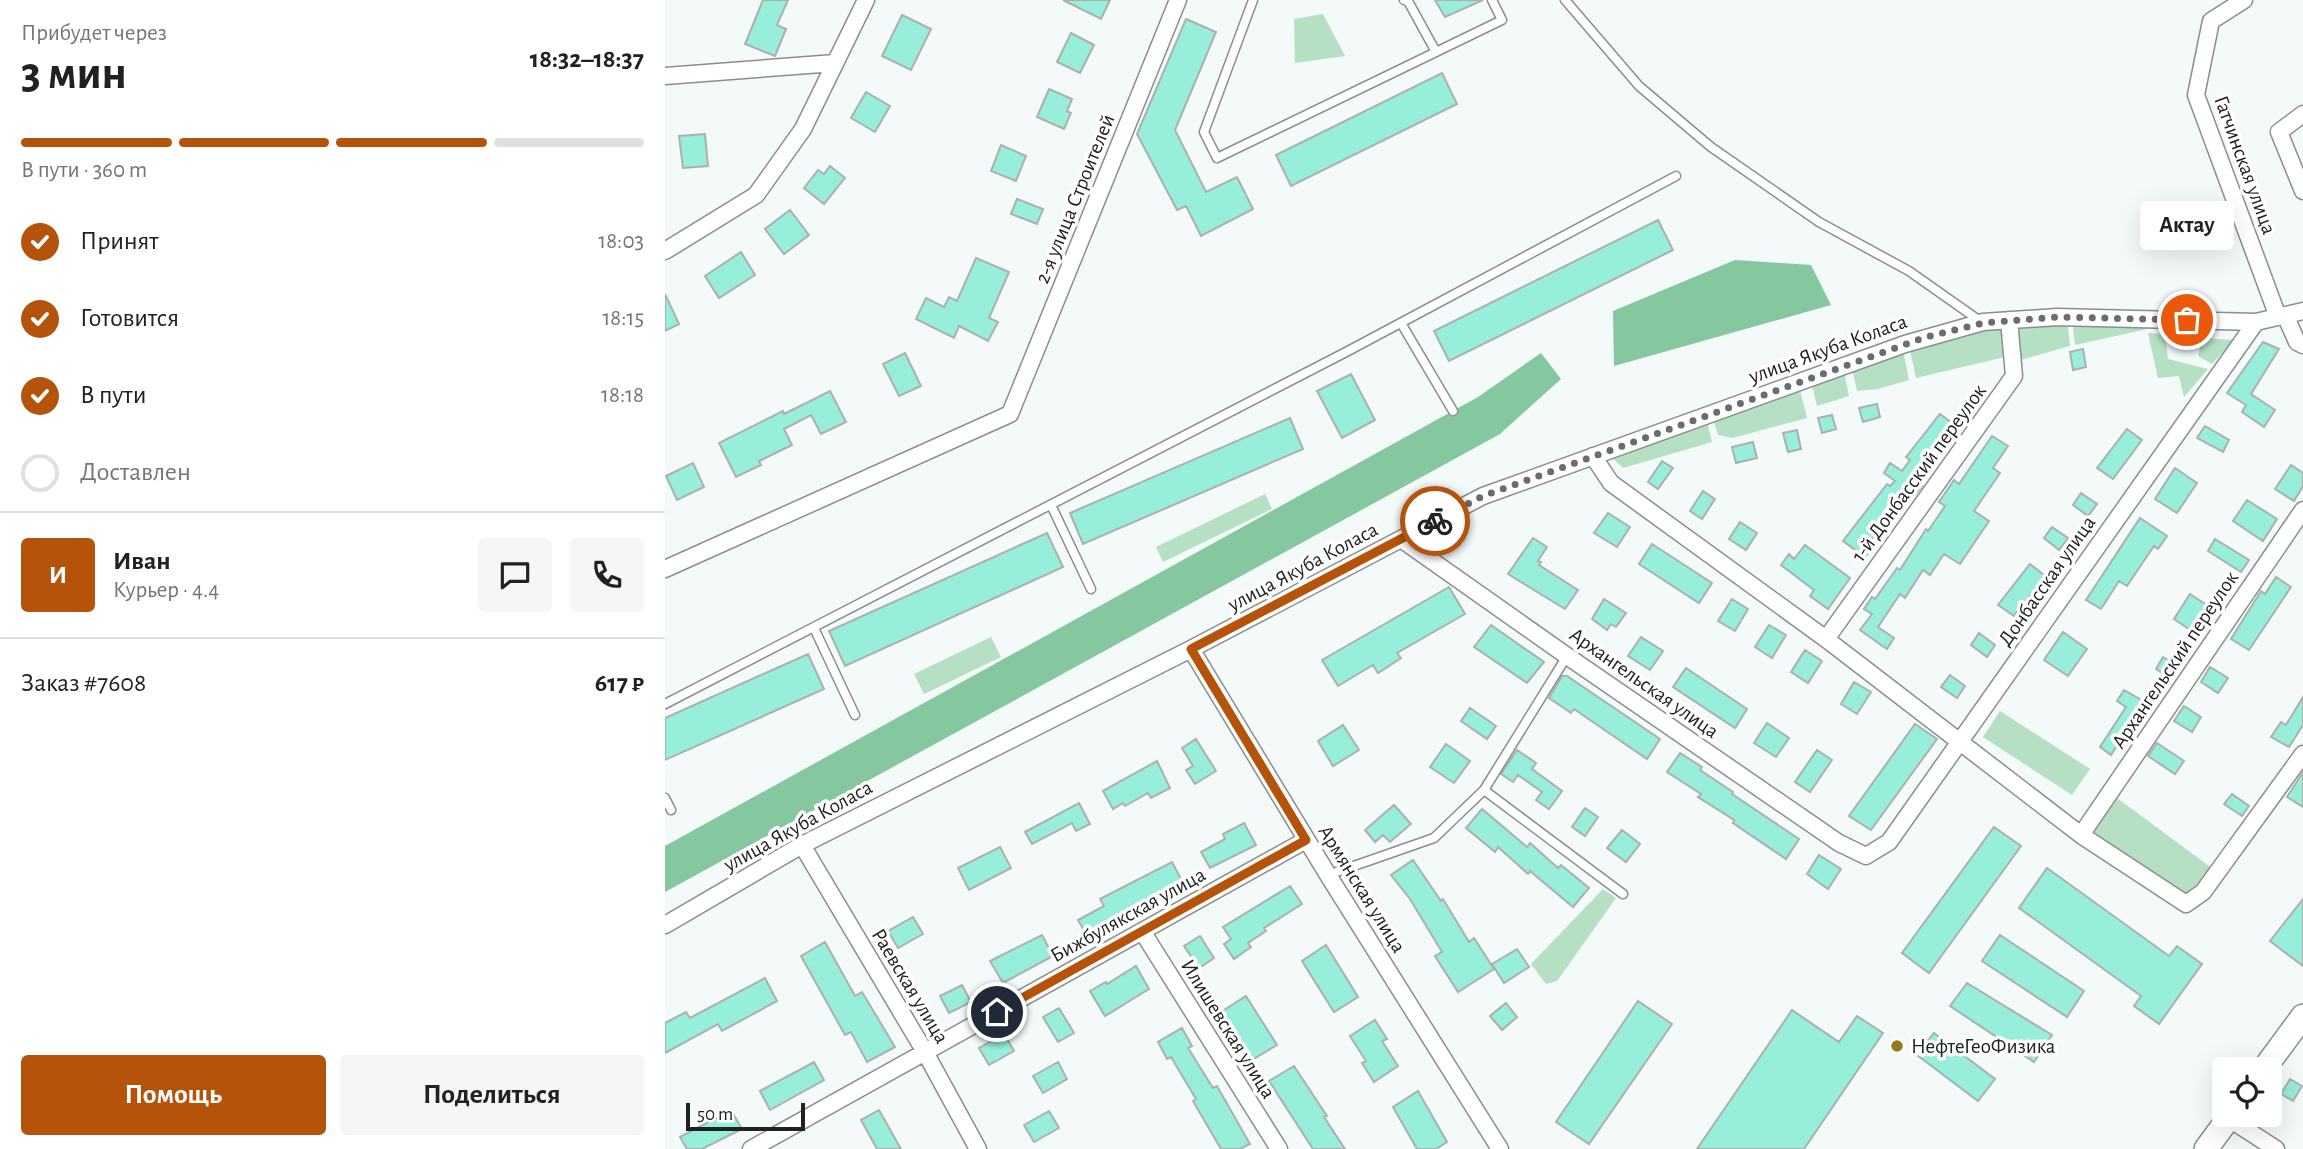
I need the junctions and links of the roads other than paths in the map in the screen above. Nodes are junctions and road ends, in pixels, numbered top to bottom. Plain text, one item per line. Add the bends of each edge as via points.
1 (866, 0) edge
2 (1178, 0) edge
3 (1253, 0) edge
4 (1404, 0) edge
5 (1492, 0) edge
6 (1565, 0) edge
7 (2243, 0) edge
8 (1436, 52) junction
9 (835, 62) junction
10 (665, 76) edge
11 (2303, 114) edge
12 (1676, 176) dead end
13 (2303, 191) edge
14 (665, 251) edge
15 (2303, 311) edge
16 (2282, 317) junction
17 (2009, 320) junction
18 (1401, 323) junction
19 (1983, 323) junction
20 (2256, 323) junction
21 (2303, 345) edge
22 (1453, 411) dead end
23 (1593, 456) junction
24 (1051, 505) junction
25 (2303, 510) edge
26 (1401, 539) junction
27 (665, 569) edge
28 (1091, 589) dead end
29 (814, 628) junction
30 (1826, 639) junction
31 (1191, 649) junction
32 (1567, 656) junction
33 (665, 704) edge
34 (855, 715) dead end
35 (1961, 742) junction
36 (2303, 754) edge
37 (1484, 790) junction
38 (665, 798) edge
39 (671, 810) dead end
40 (2081, 835) junction
41 (1306, 840) junction
42 (802, 845) junction
43 (1866, 856) joint
44 (1328, 875) junction
45 (1623, 894) dead end
46 (665, 925) edge
47 (1142, 931) junction
48 (2303, 1016) edge
49 (925, 1052) junction
50 (2273, 1057) edge
51 (2222, 1127) edge
52 (2245, 1127) edge
53 (751, 1149) edge
54 (978, 1149) edge
55 (1279, 1149) edge
56 (1500, 1149) edge
57 (2206, 1149) edge
58 (2276, 1149) edge

1 - 9 street
2 - 27 street, 2-я улица Строителей via 1010,414
3 - 8 lane via 1204,132 1217,159
4 - 8 lane
5 - 8 lane via 1502,20
6 - 19 lane via 1639,86 1711,147 1819,222 1909,271
7 - 16 street, Гатчинская улица via 2211,22 2196,95
9 - 10 street
9 - 14 street via 803,130 756,195
11 - 13 street via 2279,132
12 - 18 lane
15 - 16 street, улица Якуба Коласа
16 - 20 street, улица Якуба Коласа
16 - 21 street
17 - 19 street, улица Якуба Коласа
17 - 20 street, улица Якуба Коласа via 2070,317
17 - 30 street, 1-й Донбасский переулок via 2014,376
18 - 22 lane
18 - 24 lane
19 - 23 street, улица Якуба Коласа via 1905,344
20 - 35 street, Донбасская улица
23 - 26 street, улица Якуба Коласа via 1483,496
23 - 30 street via 1611,483
24 - 28 lane
24 - 29 lane
25 - 40 street, Архангельский переулок
26 - 31 street, улица Якуба Коласа
26 - 32 street, Архангельская улица
29 - 33 lane
29 - 34 lane
30 - 35 street
31 - 41 street, Армянская улица
31 - 42 street, улица Якуба Коласа
32 - 37 lane
32 - 43 street, Архангельская улица via 1839,843
35 - 40 street
35 - 43 street, Донбасская улица via 1889,842
36 - 40 street via 2203,892 2186,904
37 - 44 lane via 1434,838
37 - 45 lane
38 - 39 lane
41 - 44 street, Армянская улица
41 - 47 street, Бижбулякская улица
42 - 46 street, улица Якуба Коласа
42 - 49 street, Раевская улица
44 - 56 street, Армянская улица
47 - 49 street, Бижбулякская улица
47 - 55 street, Илишевская улица
48 - 50 street
49 - 53 street, Бижбулякская улица
49 - 54 street, Раевская улица
51 - 57 street
52 - 58 street

